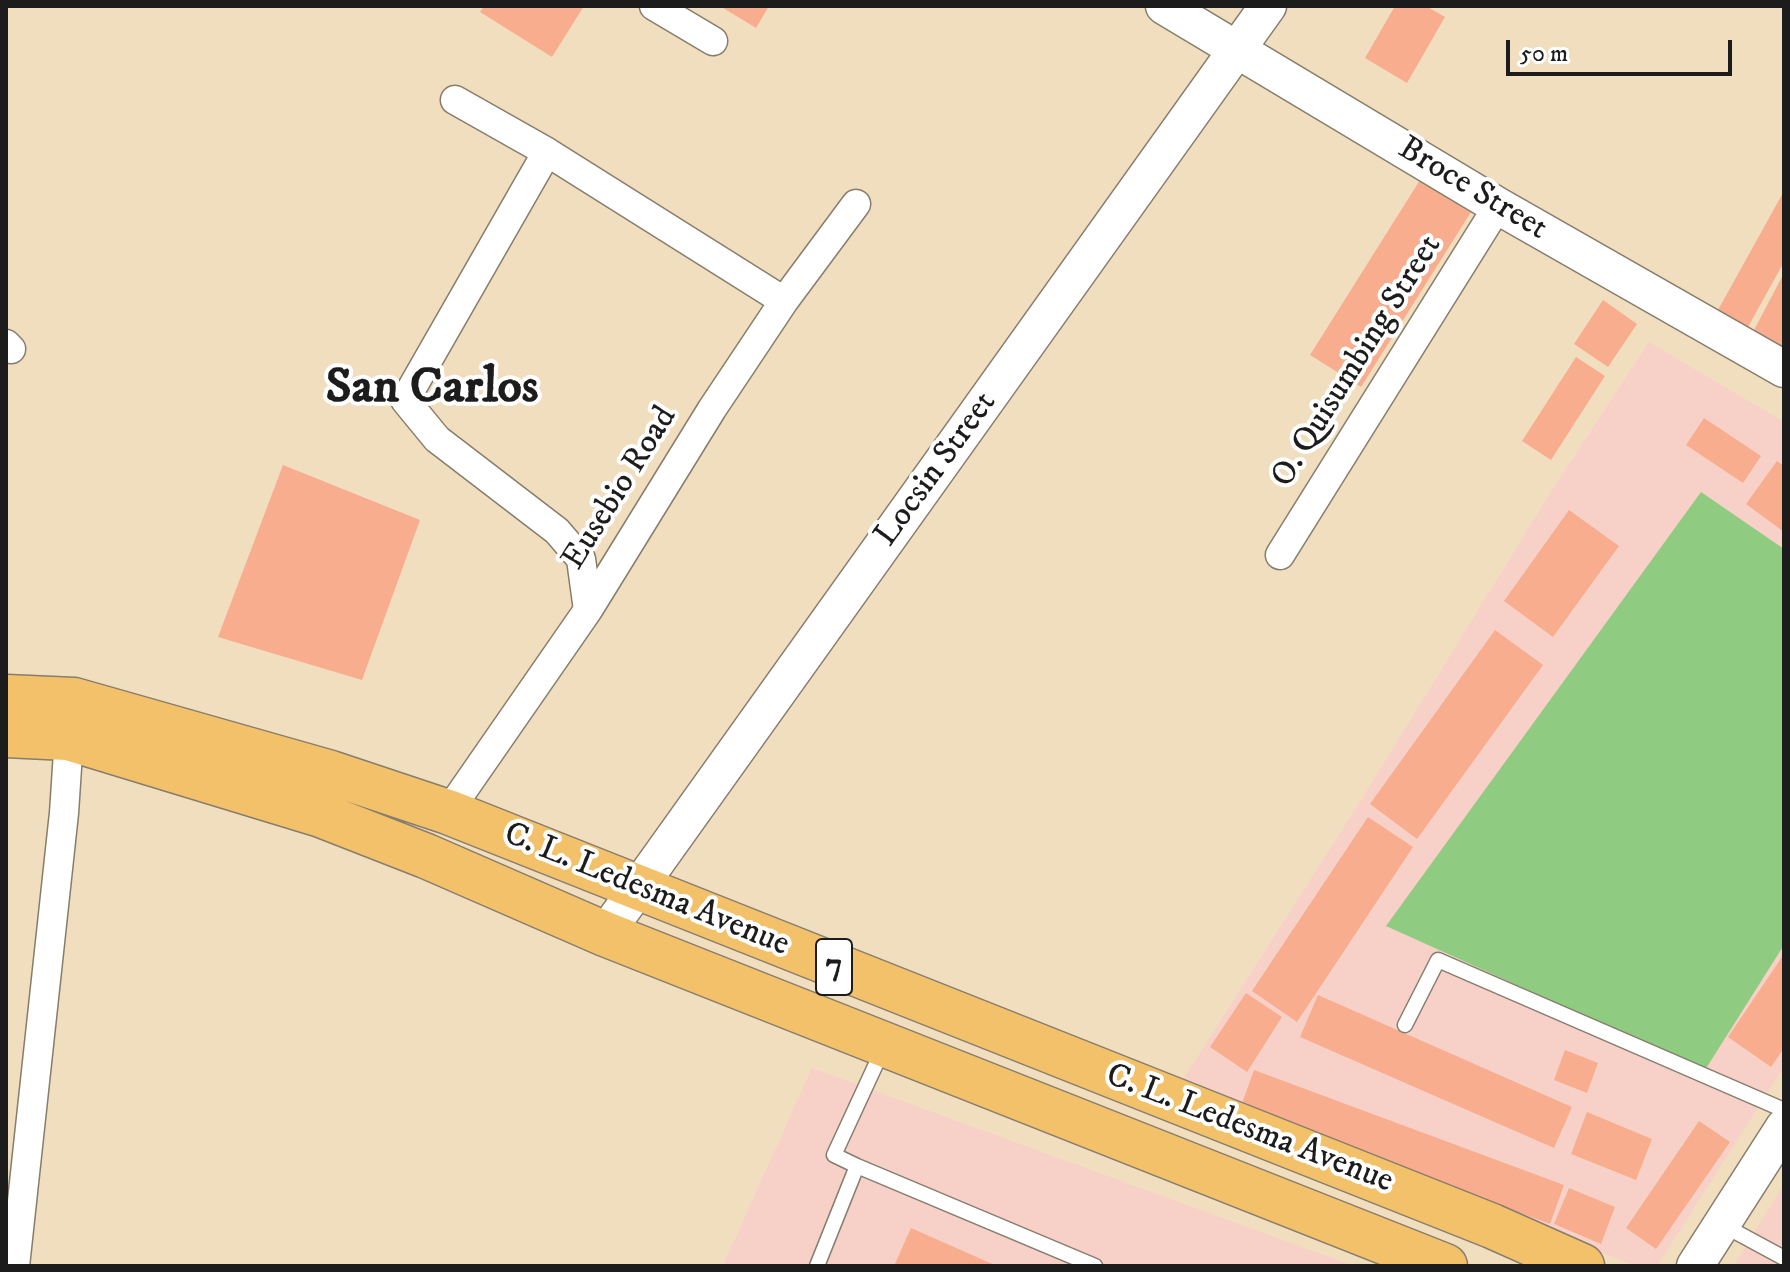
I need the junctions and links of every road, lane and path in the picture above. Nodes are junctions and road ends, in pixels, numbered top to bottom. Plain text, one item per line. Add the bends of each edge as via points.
1 (654, 6) edge
2 (1164, 6) edge
3 (1268, 6) edge
4 (713, 41) dead end
5 (1238, 49) junction
6 (455, 100) dead end
7 (547, 152) junction
8 (856, 204) dead end
9 (1498, 206) junction
10 (784, 301) junction
11 (1784, 369) edge
12 (1280, 555) dead end
13 (588, 610) junction
14 (6, 697) edge
15 (71, 719) junction
16 (6, 735) edge
17 (448, 812) junction
18 (638, 888) junction
19 (605, 934) junction
20 (1405, 1025) dead end
21 (885, 1044) junction
22 (1784, 1110) edge
23 (1784, 1127) edge
24 (857, 1166) junction
25 (1720, 1224) junction
26 (12, 1257) edge
27 (1784, 1258) edge
28 (817, 1266) edge
29 (1095, 1266) edge
30 (1445, 1266) edge
31 (1582, 1266) edge
32 (1695, 1266) edge

1 - 4 street
2 - 5 street, Broce Street
3 - 5 street, Locsin Street
5 - 9 street, Broce Street
5 - 18 street, Locsin Street
6 - 7 street
7 - 10 street
7 - 13 street via 405,400 437,439 557,531 581,559
8 - 10 street, Eusebio Road
9 - 11 street, Broce Street
9 - 12 street, O. Quisumbing Street
10 - 13 street, Eusebio Road
13 - 17 street, Eusebio Road
14 - 15 highway, C. L. Ledesma Avenue / 7
15 - 16 highway, C. L. Ledesma Avenue / 7
15 - 17 highway, C. L. Ledesma Avenue / 7 via 331,773
15 - 19 highway, C. L. Ledesma Avenue / 7 via 426,856
15 - 26 street
17 - 18 highway, C. L. Ledesma Avenue / 7
18 - 19 street, Locsin Street
18 - 31 highway, C. L. Ledesma Avenue / 7
19 - 21 highway, C. L. Ledesma Avenue / 7
20 - 22 lane via 1438,960
21 - 24 lane via 834,1155
21 - 30 highway, C. L. Ledesma Avenue / 7
23 - 25 street
24 - 28 lane
24 - 29 lane
25 - 27 lane
25 - 32 street

